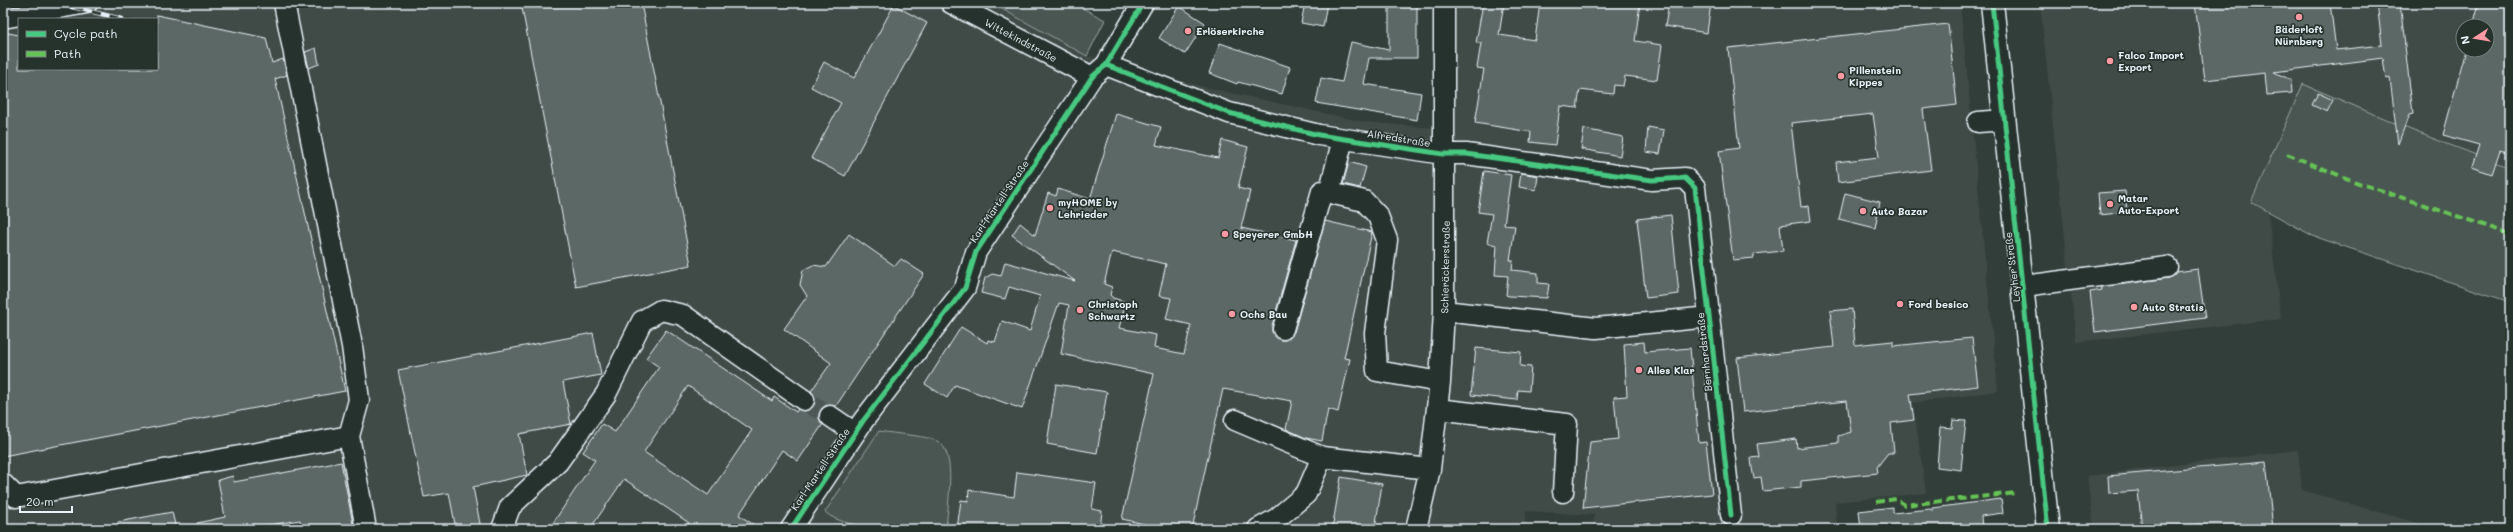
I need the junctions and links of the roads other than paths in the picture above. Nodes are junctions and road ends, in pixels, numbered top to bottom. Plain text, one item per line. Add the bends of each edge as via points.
1 (87, 3) edge
2 (284, 3) edge
3 (1143, 3) edge
4 (1444, 3) edge
5 (1992, 3) edge
6 (960, 5) edge
7 (3, 18) edge
8 (1099, 71) junction
9 (2005, 120) junction
10 (1978, 122) dead end
11 (1343, 139) junction
12 (1443, 154) junction
13 (1695, 188) joint
14 (1330, 193) junction
15 (2167, 267) dead end
16 (2024, 286) junction
17 (1444, 311) junction
18 (1710, 317) junction
19 (1283, 329) dead end
20 (1440, 382) junction
21 (804, 400) tunnel mouth
22 (1437, 409) junction
23 (830, 416) tunnel mouth
24 (1235, 420) dead end
25 (855, 433) junction
26 (349, 436) junction
27 (1322, 457) junction
28 (1430, 469) junction
29 (3, 484) edge
30 (1563, 492) dead end
31 (1731, 515) dead end
32 (366, 529) edge
33 (502, 529) edge
34 (791, 529) edge
35 (1258, 529) edge
36 (1416, 529) edge
37 (2048, 529) edge

1 - 7 street
2 - 26 street via 352,346 359,400
3 - 8 street, Karl-Martell-Straße
4 - 12 street, Schieräckerstraße
5 - 9 main road, Leyher Straße
6 - 8 street, Wittekindstraße
8 - 11 street, Alfredstraße via 1229,113
8 - 25 street, Karl-Martell-Straße via 976,252 965,288
9 - 10 street
9 - 16 main road, Leyher Straße
11 - 12 street, Alfredstraße
11 - 14 street
12 - 13 street, Alfredstraße via 1466,154 1652,180 1685,178
12 - 17 street, Schieräckerstraße via 1446,221
13 - 18 street, Bernhardstraße
14 - 19 street via 1322,191
14 - 20 street via 1364,201 1378,216 1387,240 1375,333 1377,371
15 - 16 street
16 - 37 main road, Leyher Straße
17 - 18 street, Bernhardstraße via 1596,328
17 - 20 street, Schieräckerstraße
18 - 31 street, Bernhardstraße
20 - 22 street, Schieräckerstraße
21 - 33 street via 683,315 661,310 642,321 606,394 558,462 510,507
22 - 28 street, Schieräckerstraße
22 - 30 street via 1567,424
23 - 25 street
24 - 27 street
25 - 34 street, Karl-Martell-Straße
26 - 29 street via 16,497
26 - 32 street
27 - 28 street
27 - 35 street via 1306,494 1276,519
28 - 36 street, Schieräckerstraße

